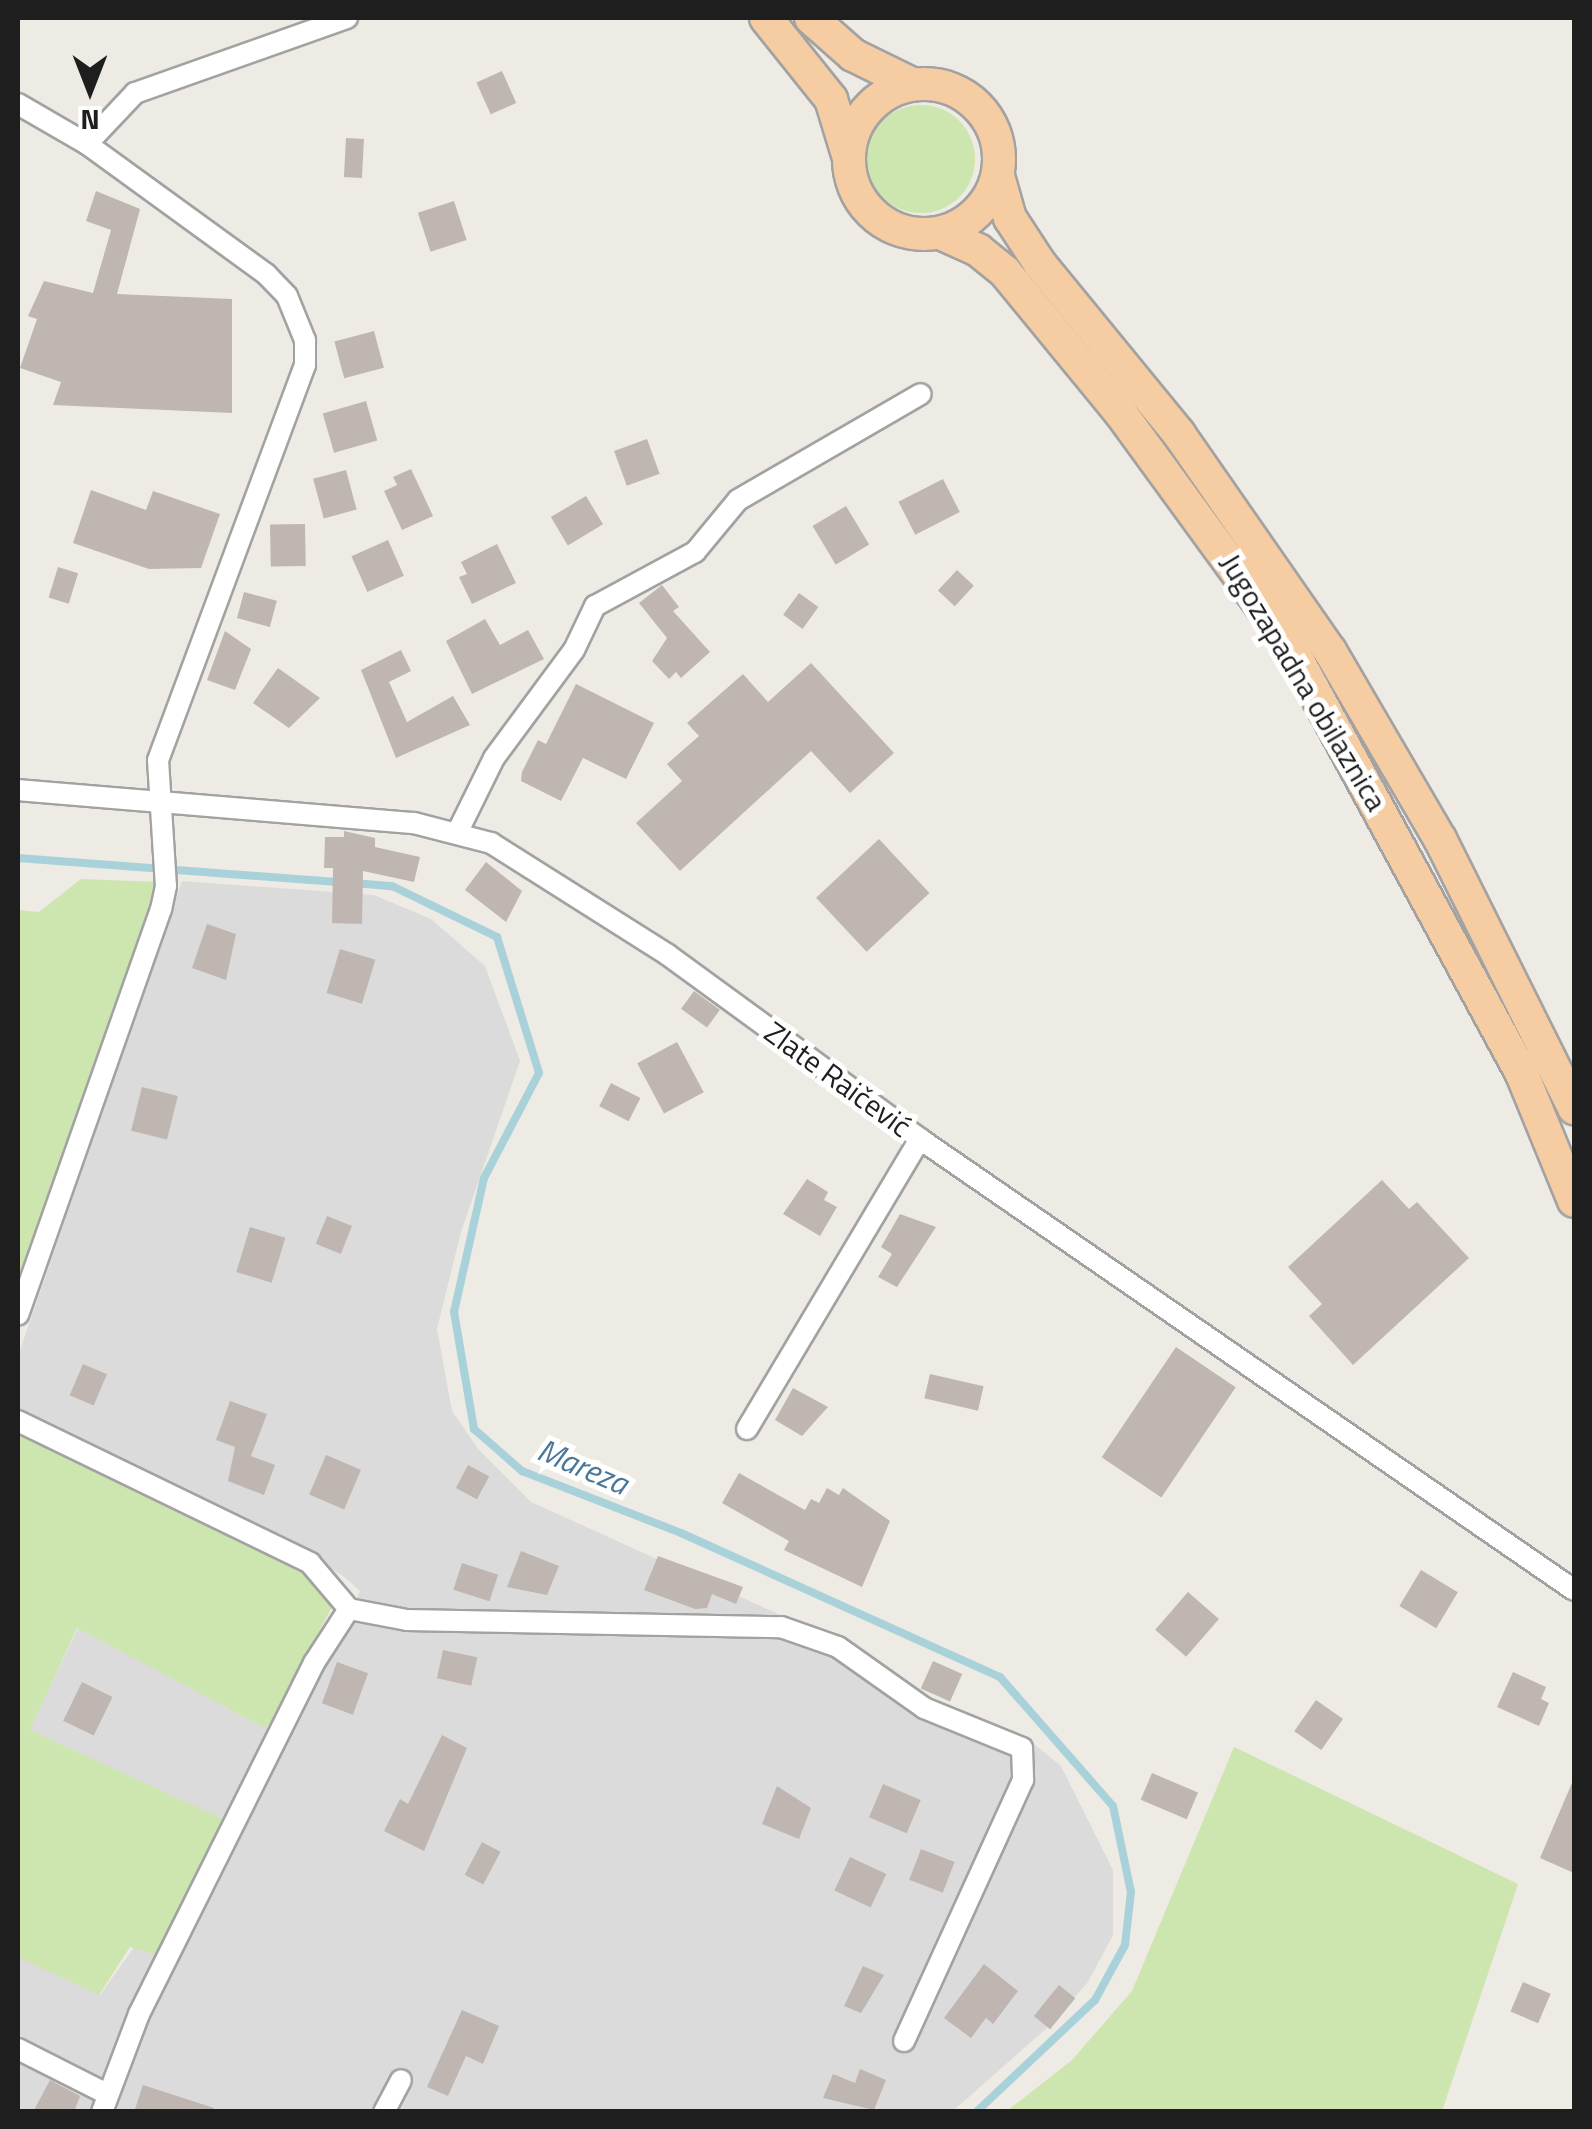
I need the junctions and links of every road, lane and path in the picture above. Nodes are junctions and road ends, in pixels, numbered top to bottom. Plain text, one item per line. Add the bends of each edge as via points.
1 (347, 18) edge
2 (766, 18) edge
3 (811, 18) edge
4 (912, 84) junction
5 (18, 104) edge
6 (87, 144) junction
7 (848, 155) junction
8 (998, 176) junction
9 (940, 234) junction
10 (922, 394) dead end
11 (18, 790) edge
12 (160, 801) junction
13 (458, 831) junction
14 (1574, 1108) edge
15 (920, 1139) junction
16 (1574, 1200) edge
17 (18, 1315) edge
18 (18, 1421) edge
19 (747, 1428) dead end
20 (1574, 1590) edge
21 (349, 1609) junction
22 (904, 2041) dead end
23 (18, 2049) edge
24 (401, 2080) dead end
25 (105, 2103) edge
26 (384, 2112) edge

1 - 6 street via 135,93
2 - 7 main road via 832,99
3 - 4 main road via 853,56
4 - 7 main road via 868,108
4 - 8 main road via 946,86 982,110 999,149
5 - 6 street
6 - 12 street via 266,274 287,296 306,340 305,365 158,760
7 - 9 main road via 868,211 902,232
8 - 9 main road via 977,213
8 - 14 main road, Jugozapadna obilaznica via 1010,218 1031,252 1180,434 1330,651 1440,838
9 - 16 main road, Jugozapadna obilaznica via 1000,267 1120,412 1286,642 1522,1074
10 - 13 street via 738,500 695,552 595,606 574,650 494,758
11 - 12 street, Zlate Raičević
12 - 13 street, Zlate Raičević
12 - 17 street via 166,886
13 - 15 street, Zlate Raičević via 491,842 668,955
15 - 19 street
15 - 20 street, Zlate Raičević
18 - 21 street via 310,1563
21 - 22 street via 407,1620 781,1627 838,1647 924,1708 1022,1748 1023,1780
21 - 25 street via 314,1662 204,1882
23 - 25 street
24 - 26 street

